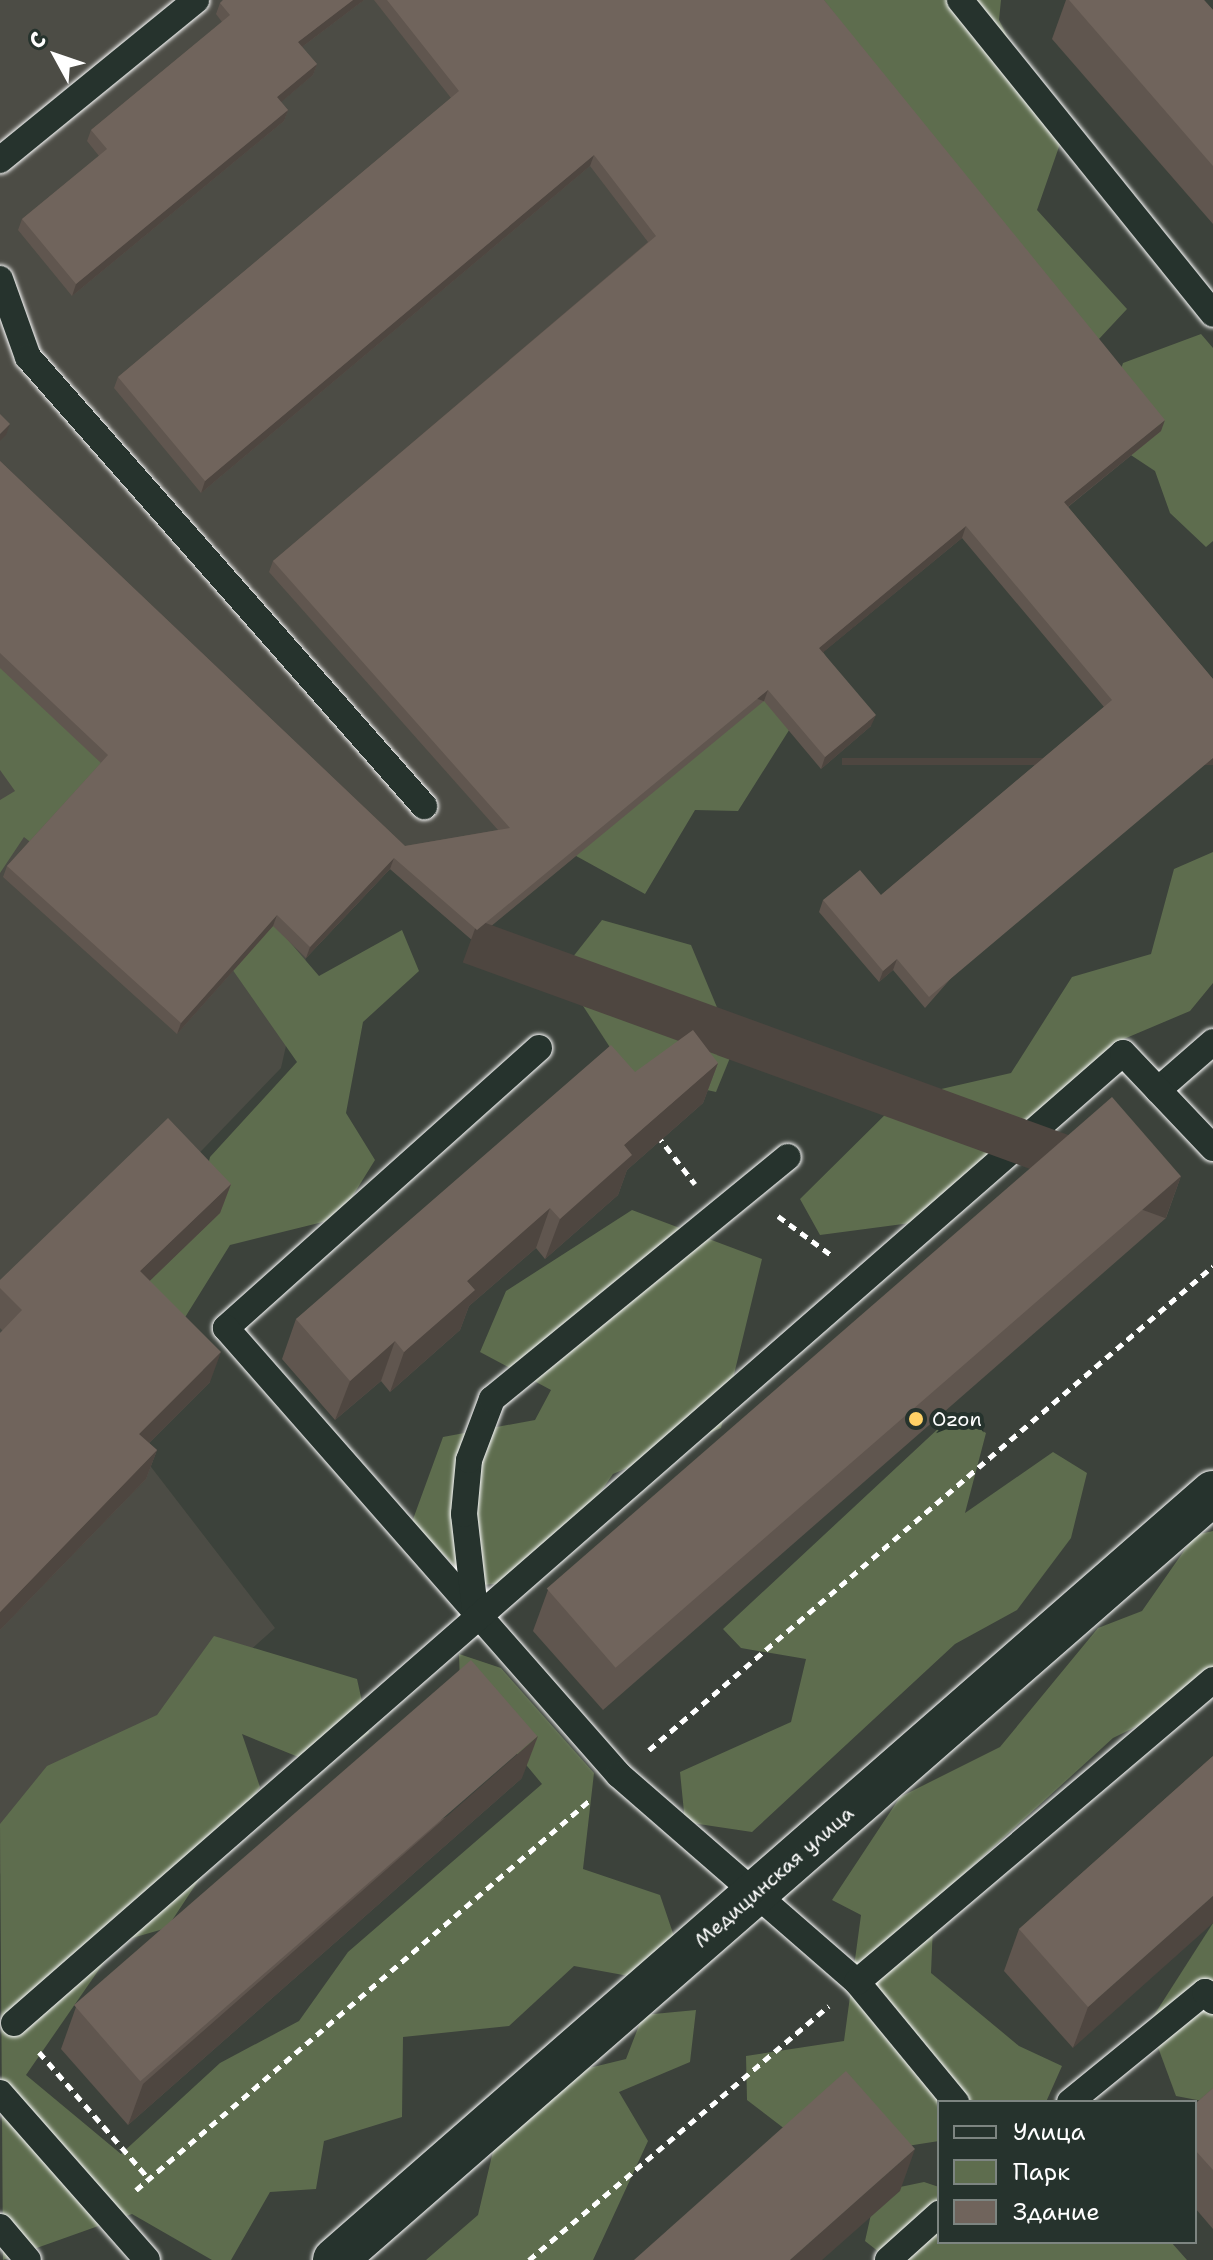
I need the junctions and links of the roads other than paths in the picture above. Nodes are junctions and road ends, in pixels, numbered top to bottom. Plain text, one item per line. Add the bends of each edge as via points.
1 (196, 0) edge
2 (960, 0) edge
3 (0, 160) edge
4 (0, 279) edge
5 (1213, 314) edge
6 (424, 806) dead end
7 (1213, 1042) edge
8 (539, 1048) dead end
9 (1158, 1090) junction
10 (1213, 1148) edge
11 (788, 1157) dead end
12 (1213, 1493) edge
13 (476, 1619) junction
14 (1213, 1680) edge
15 (753, 1895) junction
16 (857, 1982) junction
17 (1213, 2001) edge
18 (14, 2023) road end
19 (0, 2093) edge
20 (954, 2100) edge
21 (1072, 2100) edge
22 (937, 2216) edge
23 (0, 2227) edge
24 (28, 2260) edge
25 (147, 2260) edge
26 (335, 2260) edge
27 (888, 2260) edge

1 - 3 lane
2 - 5 lane
4 - 6 lane via 28,357
7 - 9 lane
8 - 13 lane via 226,1328
9 - 10 lane
9 - 13 lane via 1123,1053
11 - 13 lane via 492,1399 466,1487
12 - 15 street, Медицинская улица
13 - 15 lane via 619,1775
13 - 18 lane
14 - 16 lane
15 - 16 lane
15 - 26 street, Медицинская улица
16 - 20 lane
17 - 21 lane via 1205,1992
19 - 25 lane
22 - 27 lane
23 - 24 lane

